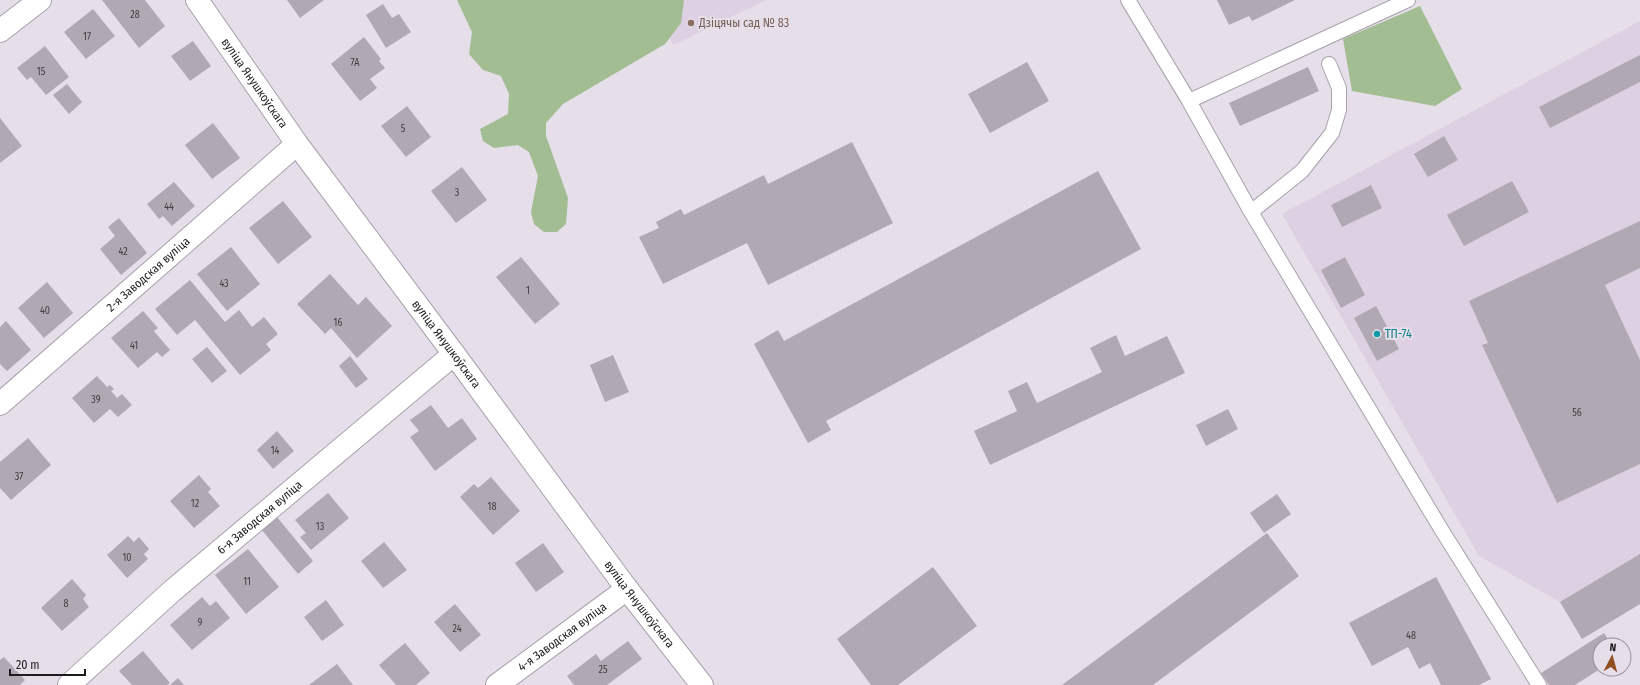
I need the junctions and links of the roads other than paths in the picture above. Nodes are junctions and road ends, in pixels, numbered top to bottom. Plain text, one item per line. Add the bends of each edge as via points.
1 (40, 0) edge
2 (197, 0) edge
3 (1128, 0) edge
4 (1408, 0) edge
5 (0, 31) edge
6 (1329, 64) dead end
7 (1189, 101) junction
8 (297, 144) junction
9 (1251, 212) junction
10 (454, 354) junction
11 (0, 404) edge
12 (627, 588) junction
13 (69, 685) edge
14 (497, 685) edge
15 (702, 685) edge
16 (1539, 685) edge

1 - 5 street
2 - 8 street, вуліца Янушкоўскага
3 - 7 lane
4 - 7 lane
6 - 9 lane via 1340,88 1340,110 1332,133 1302,171
7 - 9 lane
8 - 10 street, вуліца Янушкоўскага
8 - 11 street, 2-я Заводская вуліца
9 - 16 lane via 1441,529
10 - 12 street, вуліца Янушкоўскага
10 - 13 street, 6-я Заводская вуліца via 172,591
12 - 14 street, 4-я Заводская вуліца
12 - 15 street, вуліца Янушкоўскага

